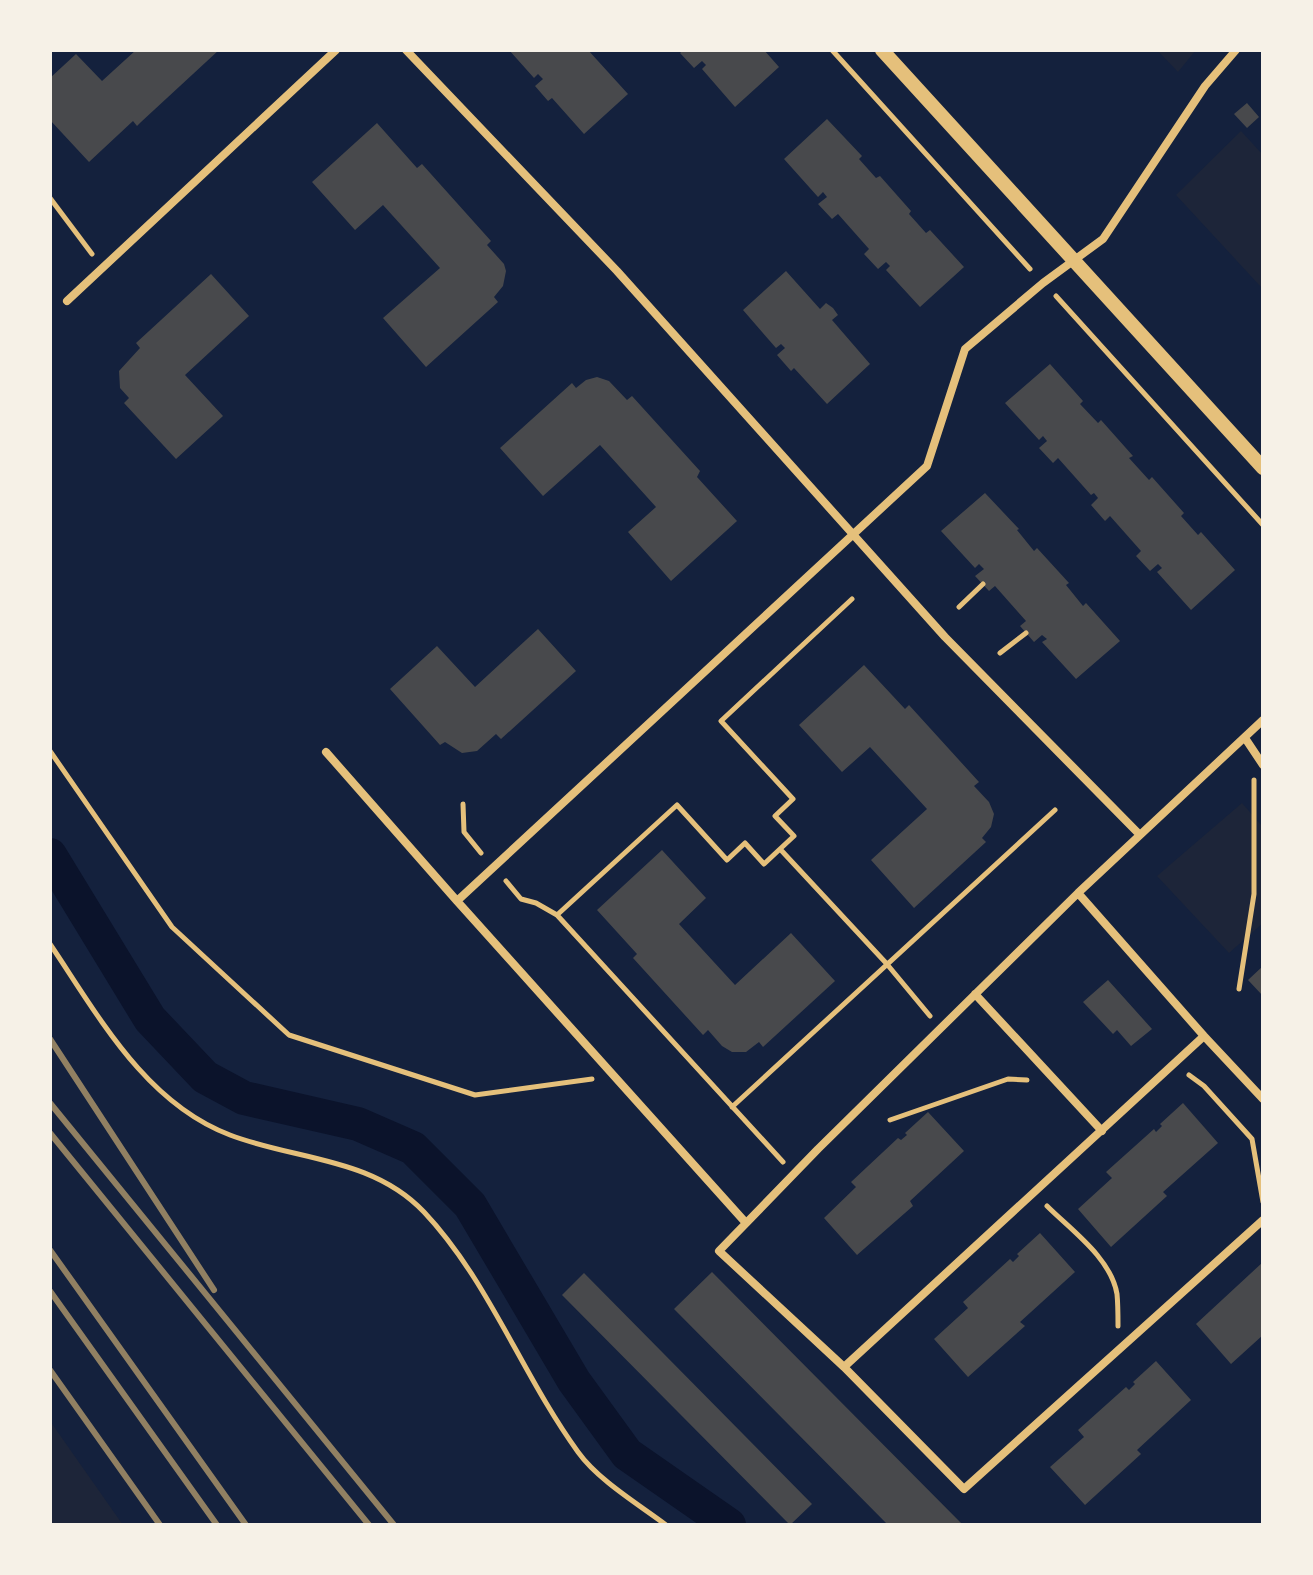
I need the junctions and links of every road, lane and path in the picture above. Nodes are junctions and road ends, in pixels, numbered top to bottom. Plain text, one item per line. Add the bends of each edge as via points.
1 (336, 50) edge
2 (406, 50) edge
3 (882, 50) edge
4 (1236, 50) edge
5 (50, 198) edge
6 (1073, 262) junction
7 (103, 268) junction
8 (67, 301) dead end
9 (1263, 468) edge
10 (852, 535) junction
11 (983, 584) dead end
12 (852, 599) dead end
13 (959, 607) dead end
14 (1026, 633) dead end
15 (1000, 653) dead end
16 (1263, 720) edge
17 (1245, 738) junction
18 (50, 751) edge
19 (326, 752) dead end
20 (1260, 762) edge
21 (463, 804) dead end
22 (1055, 810) dead end
23 (1139, 834) junction
24 (473, 842) dead end
25 (780, 849) junction
26 (1078, 893) junction
27 (521, 899) dead end
28 (457, 901) junction
29 (557, 915) junction
30 (50, 944) edge
31 (886, 963) junction
32 (1239, 989) dead end
33 (975, 994) junction
34 (941, 1028) junction
35 (1204, 1036) junction
36 (1185, 1072) dead end
37 (615, 1076) junction
38 (1056, 1081) junction
39 (1263, 1099) edge
40 (732, 1107) junction
41 (890, 1120) dead end
42 (1102, 1131) junction
43 (794, 1174) junction
44 (1044, 1202) dead end
45 (1263, 1204) edge
46 (1263, 1220) edge
47 (746, 1223) junction
48 (1119, 1349) junction
49 (844, 1367) junction
50 (666, 1525) edge

1 - 7 street
2 - 10 street via 617,271
3 - 6 street
4 - 6 street via 1205,86 1103,239
5 - 7 path
6 - 9 street
6 - 10 street via 965,349 927,466
7 - 8 street
10 - 23 street
10 - 28 street
11 - 13 path
12 - 25 path via 721,721 793,799 775,816 794,836
14 - 15 path
16 - 17 street
17 - 20 street
17 - 23 street
18 - 37 path via 172,927 289,1035 475,1095
19 - 28 street
20 - 32 path via 1252,789 1254,894
21 - 24 path via 464,832
22 - 31 path
23 - 26 street
25 - 29 path via 764,864 745,843 727,860 677,805
25 - 31 path
26 - 33 street
26 - 35 street
27 - 29 path
28 - 37 street
29 - 40 path
30 - 50 path via 122,1051 187,1112 229,1135 345,1165 392,1186 423,1211 461,1259 579,1454
31 - 34 path
31 - 40 path
33 - 34 street
33 - 38 street
34 - 43 street
35 - 39 street
35 - 42 street
36 - 45 path via 1252,1139
37 - 47 street
38 - 41 path via 1008,1079
38 - 42 street
40 - 43 path
42 - 49 street
43 - 47 street
44 - 48 path via 1109,1275 1116,1291
46 - 48 street
47 - 49 street via 719,1251
48 - 49 street via 964,1489

